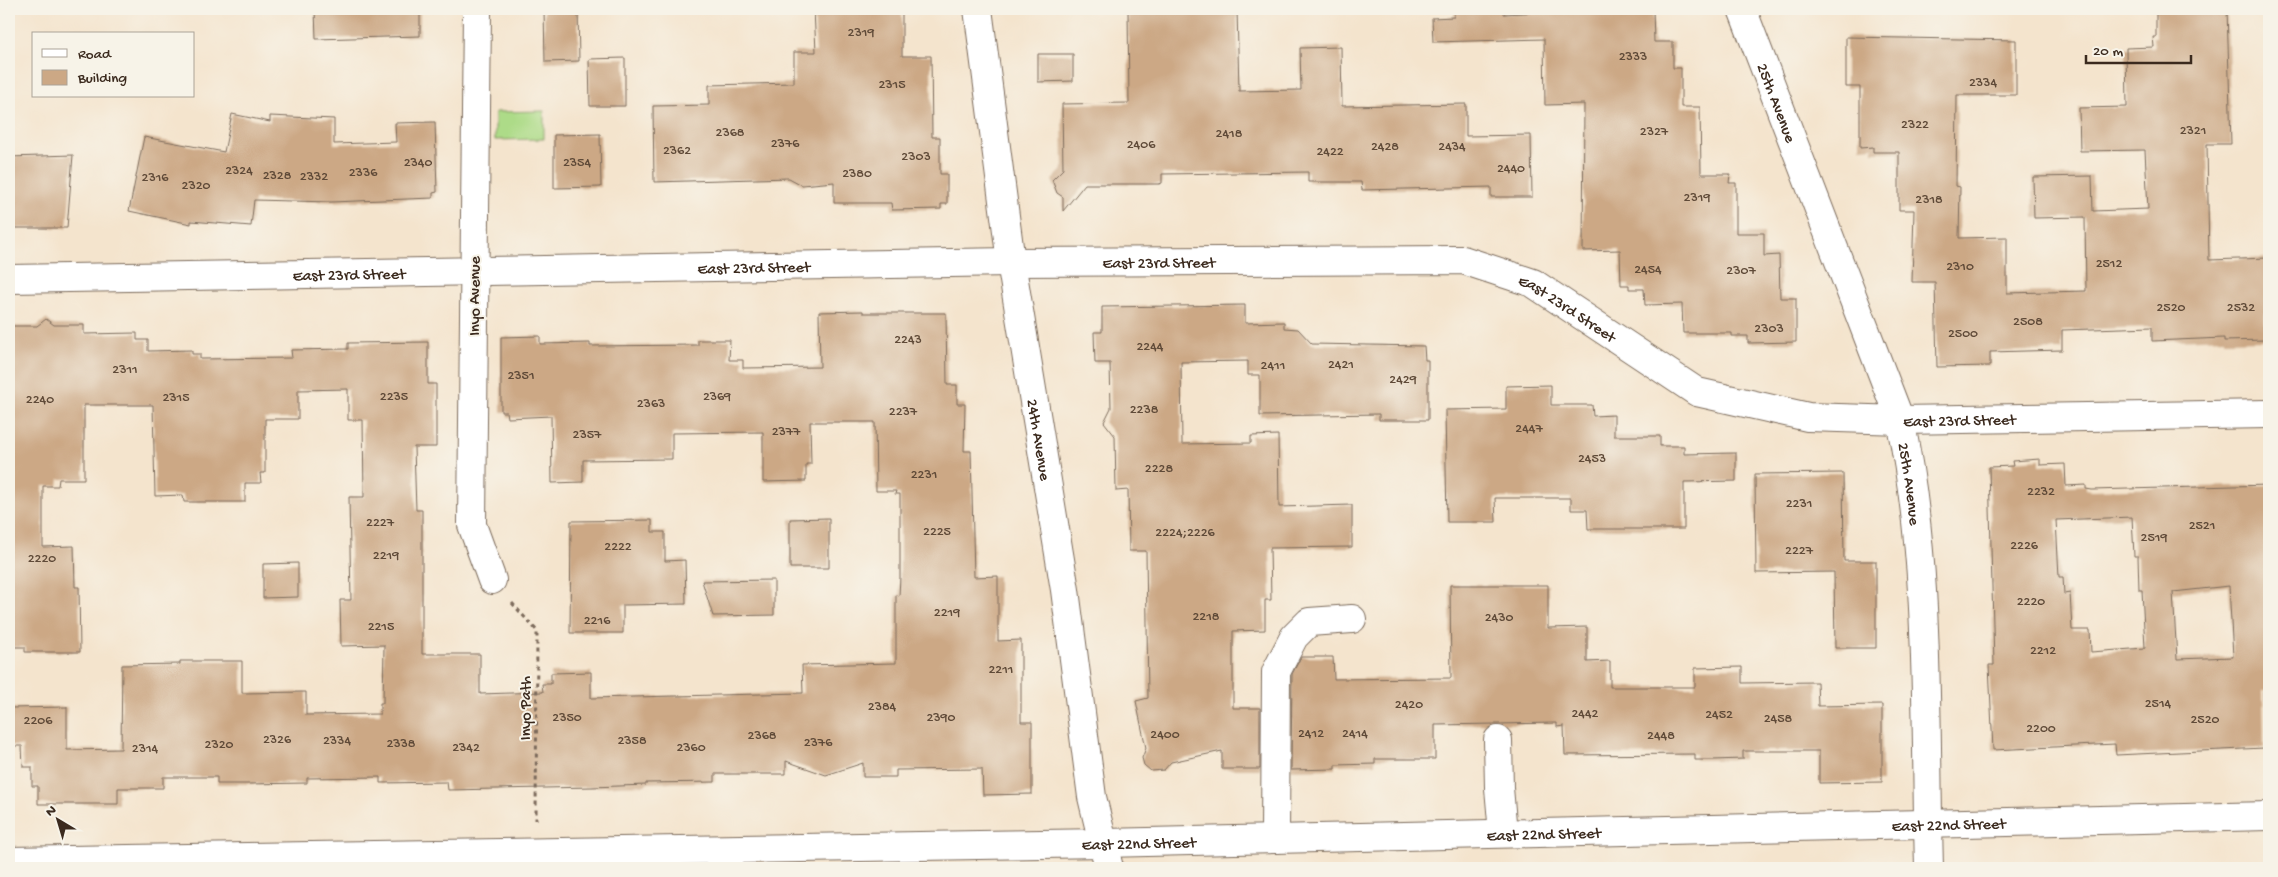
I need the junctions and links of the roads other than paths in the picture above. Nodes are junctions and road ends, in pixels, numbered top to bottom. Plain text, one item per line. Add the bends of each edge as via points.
1 (477, 9) edge
2 (978, 9) edge
3 (1742, 9) edge
4 (1011, 262) junction
5 (473, 271) junction
6 (9, 279) edge
7 (2269, 414) edge
8 (1900, 420) junction
9 (492, 580) road end
10 (1352, 619) dead end
11 (1498, 740) dead end
12 (2269, 816) edge
13 (1928, 824) junction
14 (1503, 833) junction
15 (1275, 839) junction
16 (1107, 856) edge
17 (9, 861) edge
18 (259, 863) edge
19 (1929, 868) edge

1 - 5 street, Inyo Avenue
2 - 4 street, 24th Avenue
3 - 8 street, 25th Avenue
4 - 5 street, East 23rd Street
4 - 8 street, East 23rd Street via 1463,260 1533,283 1697,392 1808,417
4 - 16 street, 24th Avenue via 1065,590 1092,797
5 - 6 street, East 23rd Street
5 - 9 street, Inyo Avenue via 472,525
7 - 8 street, East 23rd Street
8 - 13 street, 25th Avenue via 1911,472 1922,565
10 - 15 street via 1309,622 1294,637 1276,672
11 - 14 street
12 - 13 street, East 22nd Street
13 - 14 street, East 22nd Street
13 - 19 street, 25th Avenue
14 - 15 street, East 22nd Street
15 - 16 street, East 22nd Street
16 - 18 street, East 22nd Street via 535,853
17 - 18 street, East 22nd Street

